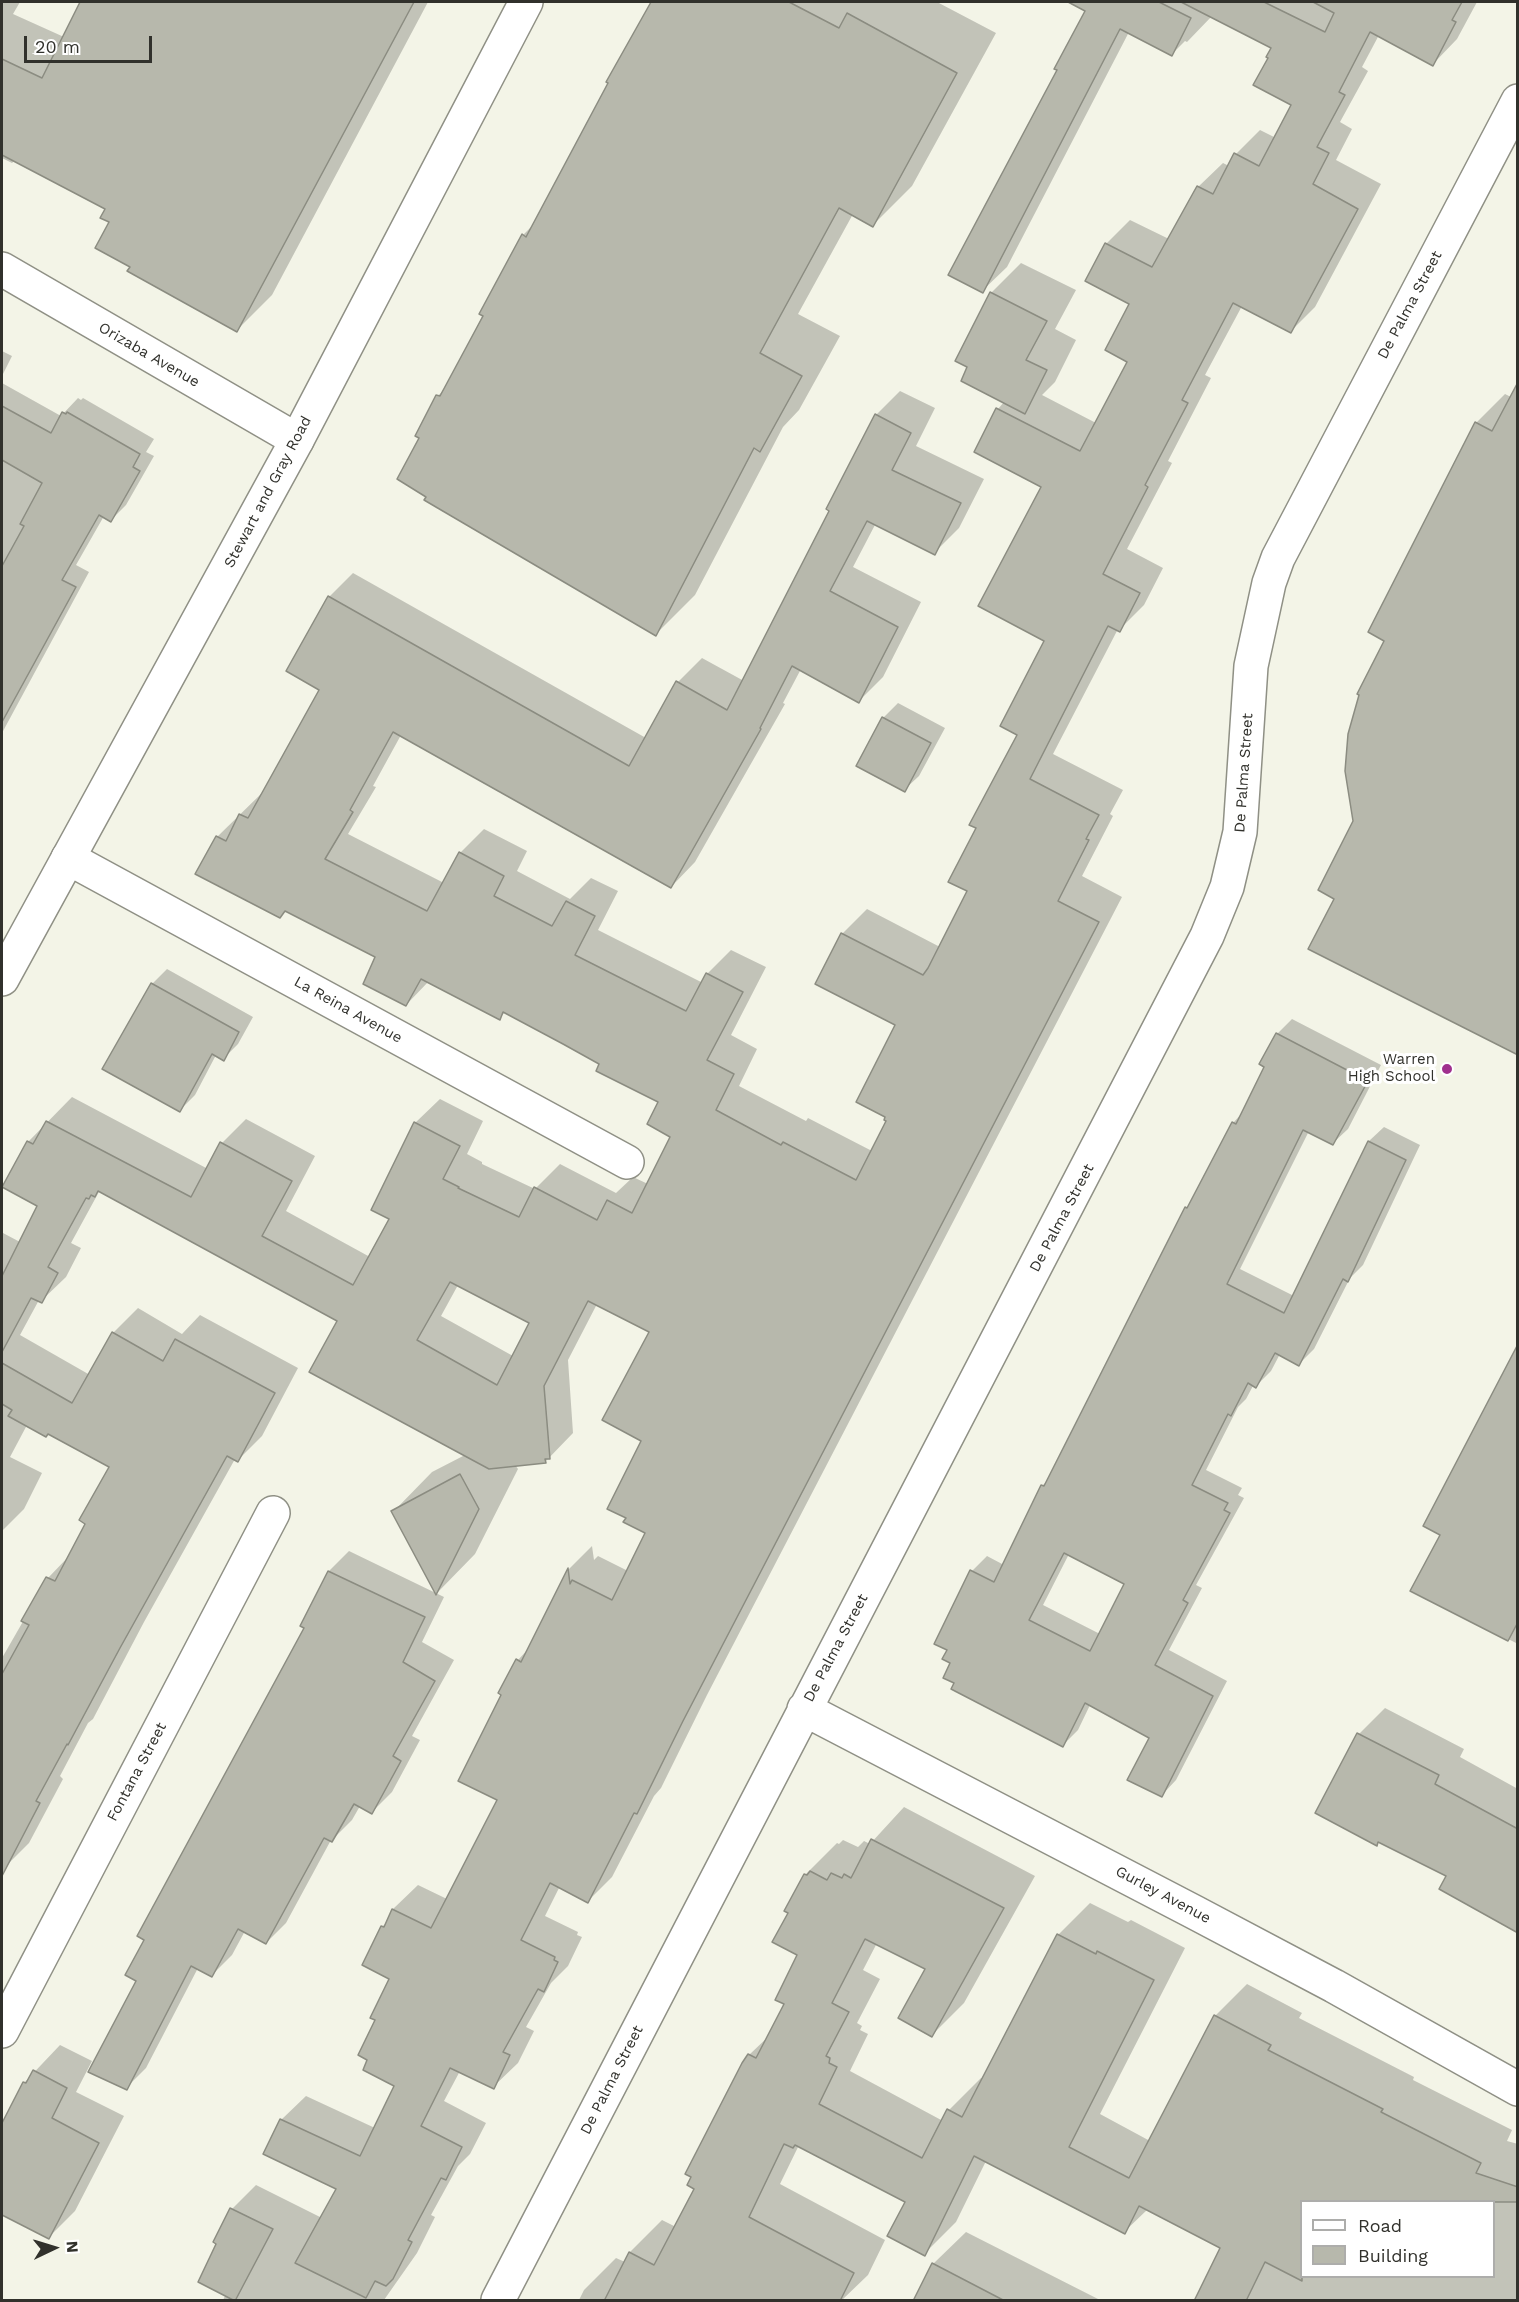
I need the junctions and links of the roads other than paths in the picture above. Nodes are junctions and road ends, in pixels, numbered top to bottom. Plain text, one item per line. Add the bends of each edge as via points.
1 (526, 2) edge
2 (1518, 101) edge
3 (2, 269) edge
4 (297, 441) junction
5 (68, 858) junction
6 (2, 979) edge
7 (627, 1162) dead end
8 (273, 1513) dead end
9 (804, 1709) junction
10 (2, 2031) edge
11 (1518, 2089) edge
12 (498, 2301) edge

1 - 4 street, Stewart and Gray Road
2 - 9 street, De Palma Street via 1278,558 1251,666 1240,832 1227,887 1207,936
3 - 4 street, Orizaba Avenue
4 - 5 street, Stewart and Gray Road
5 - 6 street, Stewart and Gray Road
5 - 7 street, La Reina Avenue
8 - 10 street, Fontana Street
9 - 11 street, Gurley Avenue via 1334,1986
9 - 12 street, De Palma Street

